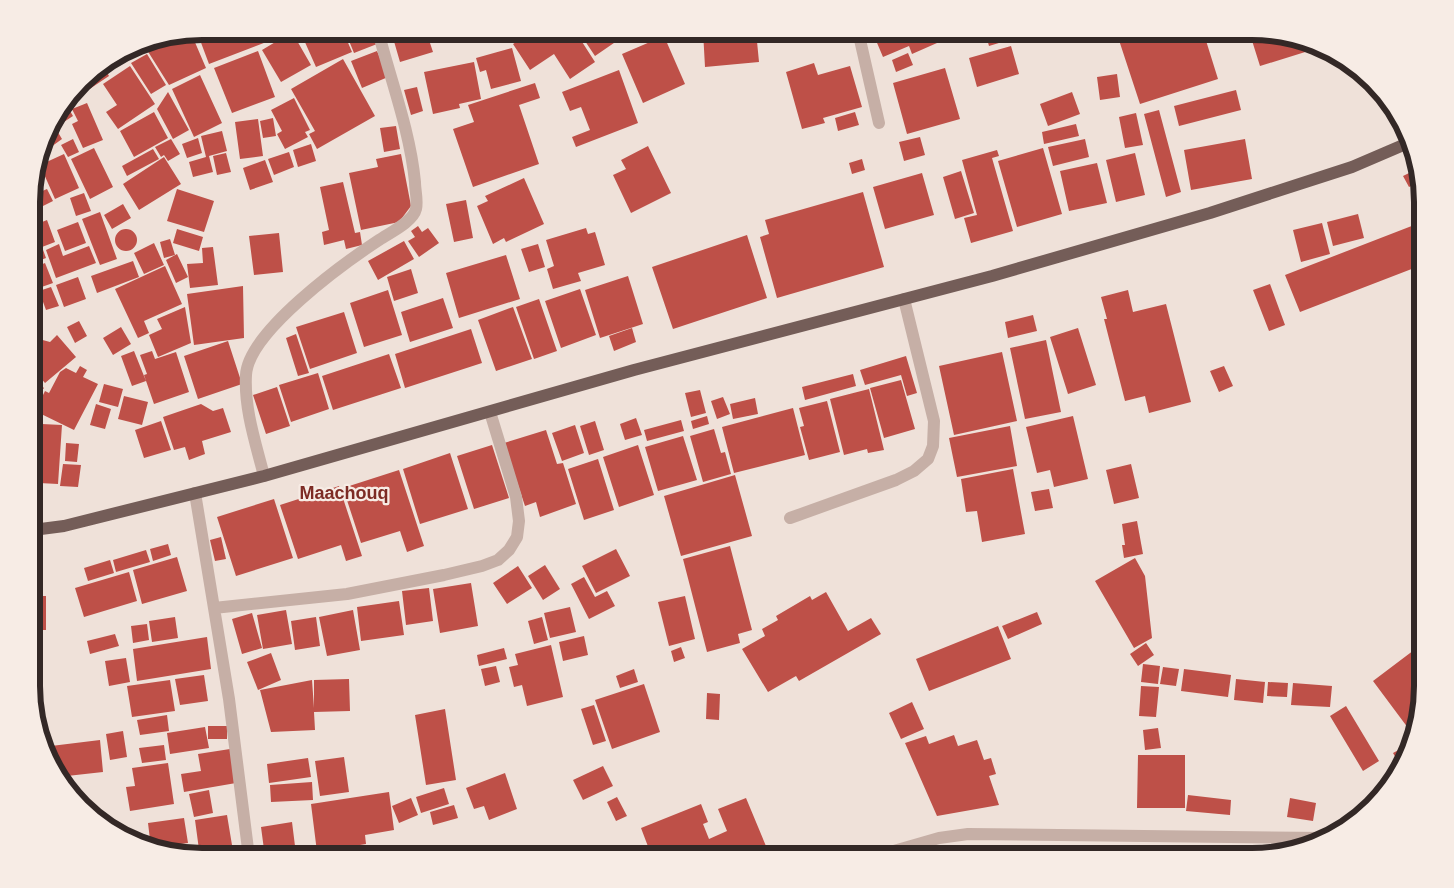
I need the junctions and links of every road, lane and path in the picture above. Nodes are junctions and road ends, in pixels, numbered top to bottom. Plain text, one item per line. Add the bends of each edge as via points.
1 (381, 40) edge
2 (860, 40) edge
3 (879, 123) dead end
4 (1403, 144) edge
5 (904, 299) junction
6 (490, 412) junction
7 (264, 476) junction
8 (195, 493) junction
9 (790, 518) dead end
10 (40, 529) edge
11 (214, 608) junction
12 (1308, 838) edge
13 (248, 848) edge
14 (902, 848) edge

1 - 7 street via 414,172 415,212 406,222 314,288 254,350 246,373 247,400
2 - 3 street
4 - 5 main road via 1352,167 1210,213
5 - 6 main road via 634,370
5 - 9 street via 934,421 933,446 928,459 896,480
6 - 7 main road
6 - 11 street via 516,497 519,521 518,537 498,560 444,575 347,594
7 - 8 main road
8 - 10 main road
8 - 11 street
11 - 13 street
12 - 14 street via 968,834

